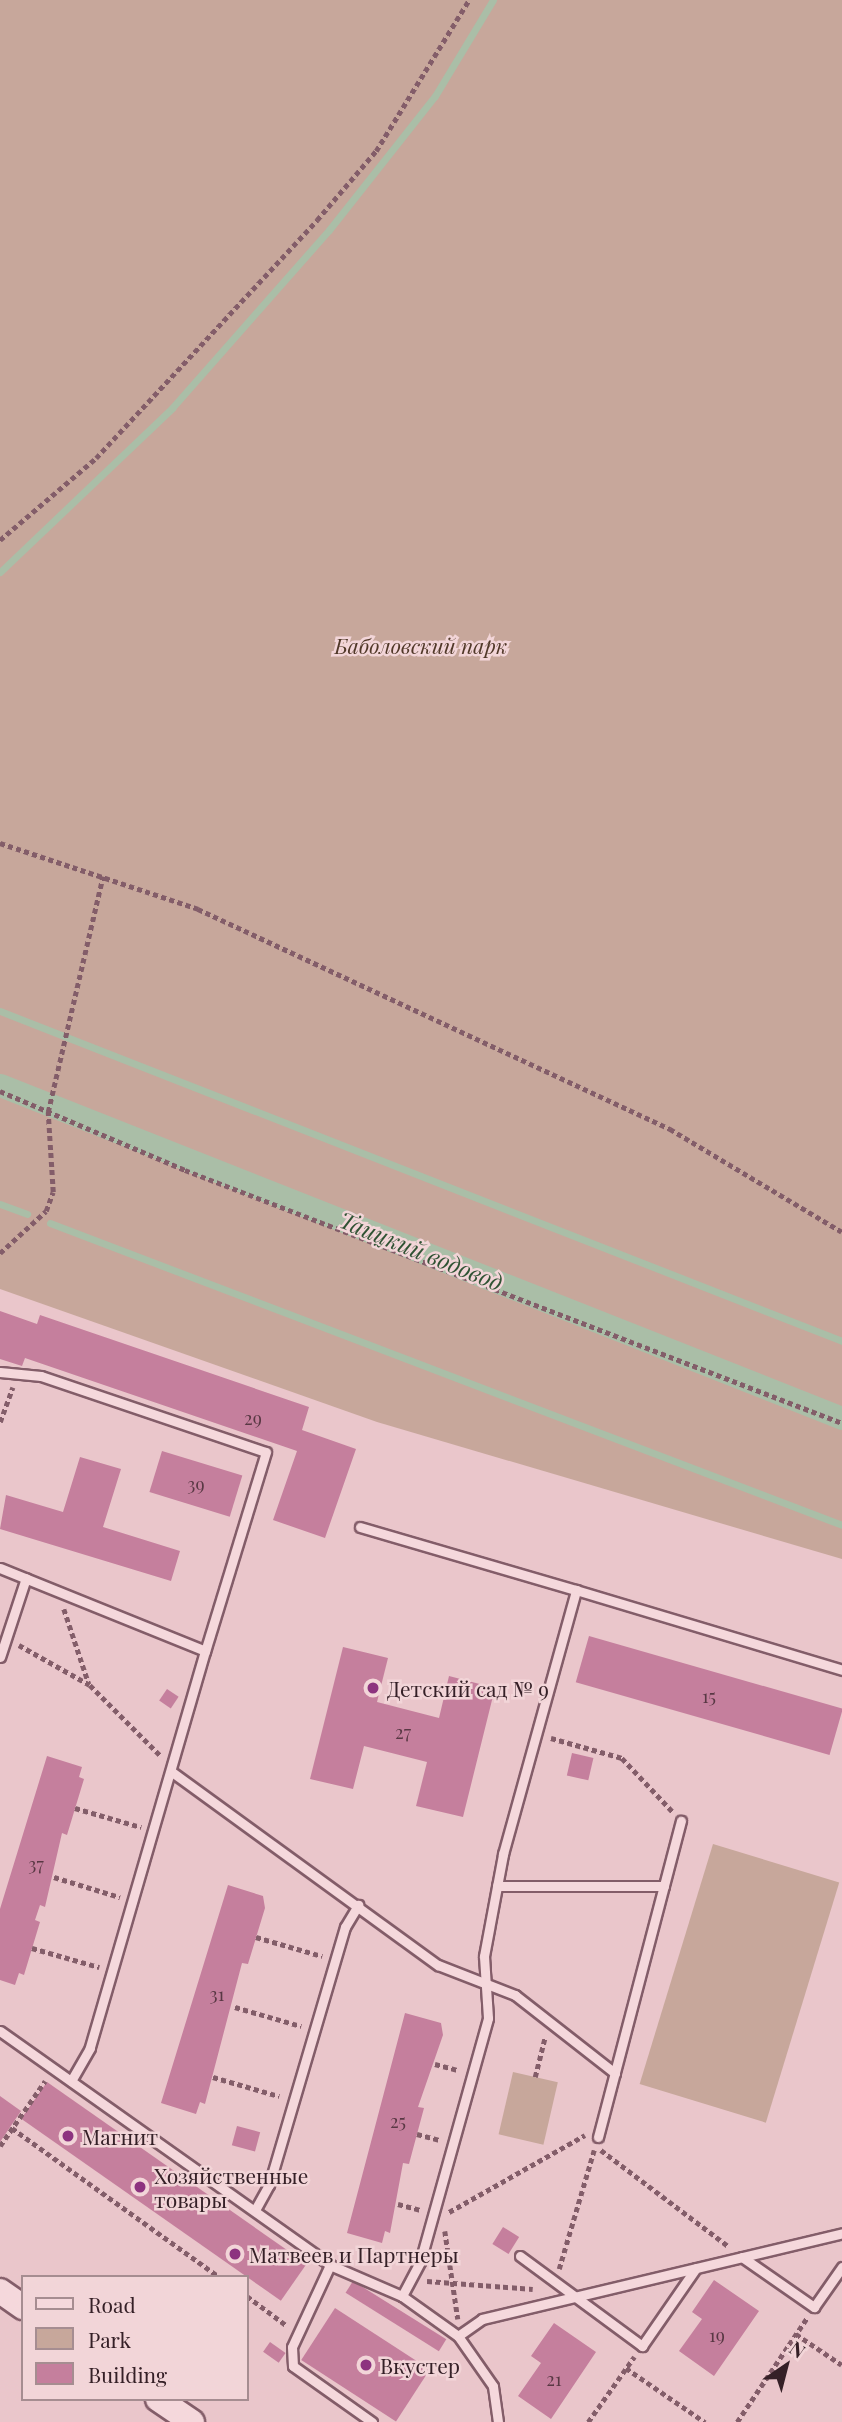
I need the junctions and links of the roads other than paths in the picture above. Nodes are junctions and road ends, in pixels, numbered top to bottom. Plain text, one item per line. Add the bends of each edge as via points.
1 (0, 1372) edge
2 (360, 1527) dead end
3 (0, 1568) edge
4 (26, 1578) junction
5 (576, 1590) junction
6 (205, 1651) junction
7 (0, 1657) edge
8 (842, 1670) edge
9 (170, 1769) junction
10 (681, 1821) road end
11 (498, 1886) junction
12 (664, 1886) junction
13 (358, 1905) junction
14 (486, 1984) junction
15 (0, 2031) edge
16 (615, 2073) junction
17 (72, 2081) junction
18 (597, 2138) road end
19 (255, 2210) junction
20 (842, 2233) edge
21 (740, 2255) junction
22 (520, 2256) dead end
23 (330, 2265) junction
24 (842, 2267) edge
25 (695, 2268) junction
26 (0, 2291) edge
27 (402, 2296) junction
28 (576, 2297) junction
29 (21, 2306) edge
30 (458, 2336) junction
31 (161, 2401) edge
32 (192, 2422) edge
33 (372, 2422) edge
34 (498, 2422) edge

1 - 6 lane via 41,1376 267,1452
2 - 5 lane
3 - 4 lane
4 - 6 lane
4 - 7 lane
5 - 8 lane
5 - 11 lane
6 - 9 lane
9 - 13 lane
9 - 17 lane via 90,2048
10 - 12 lane
11 - 12 lane
11 - 14 lane
12 - 16 lane
13 - 14 lane via 438,1965
13 - 19 lane via 335,1960 269,2185
14 - 16 lane via 549,2021
14 - 27 lane via 488,2018 434,2213
15 - 17 lane
16 - 18 lane
17 - 19 lane
19 - 23 lane
20 - 21 lane
21 - 24 lane via 814,2307
21 - 25 lane
22 - 28 lane
23 - 27 lane
23 - 33 lane via 298,2333 293,2367
25 - 28 lane
25 - 28 lane via 642,2346
26 - 29 main road
27 - 30 lane
28 - 30 lane via 482,2319
30 - 34 lane via 493,2386
31 - 32 main road

